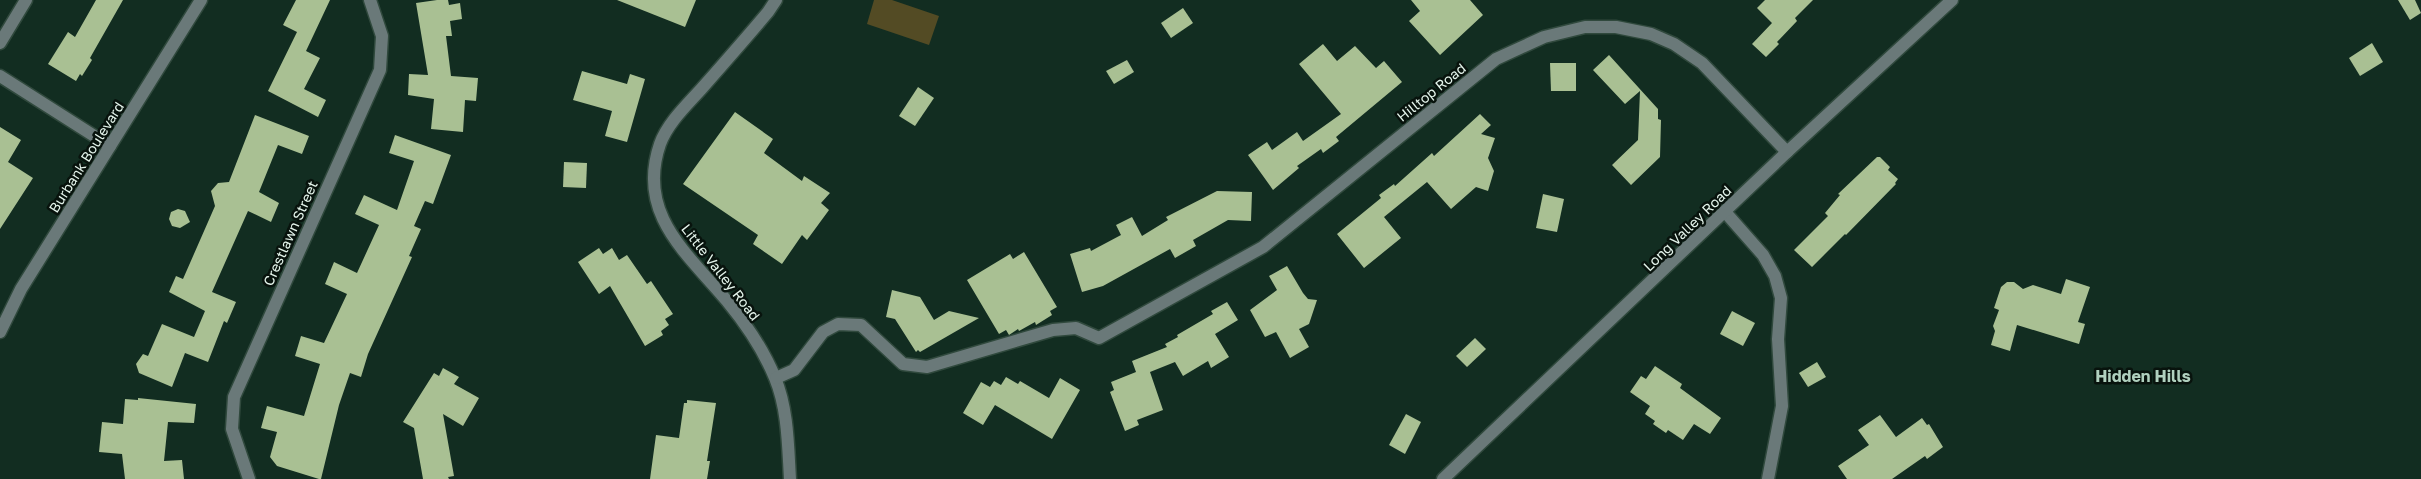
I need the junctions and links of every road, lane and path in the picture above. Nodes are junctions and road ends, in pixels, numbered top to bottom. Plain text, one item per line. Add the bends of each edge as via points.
1 (26, 0) edge
2 (201, 0) edge
3 (370, 0) edge
4 (776, 0) edge
5 (1952, 0) edge
6 (0, 43) edge
7 (0, 76) edge
8 (110, 146) junction
9 (1787, 152) junction
10 (1726, 212) junction
11 (0, 332) edge
12 (776, 378) junction
13 (249, 479) edge
14 (790, 479) edge
15 (1443, 479) edge
16 (1768, 479) edge

1 - 6 street
2 - 8 street, Burbank Boulevard
3 - 13 street, Crestlawn Street via 382,36 380,70 234,397 232,429
4 - 12 street, Little Valley Road via 672,122 660,144 654,192 661,218 676,243 728,303
5 - 9 street, Long Valley Road
7 - 8 street
8 - 11 street, Burbank Boulevard via 21,290
9 - 10 street, Long Valley Road
9 - 12 street, Hilltop Road via 1702,63 1674,44 1651,34 1616,27 1585,27 1544,37 1496,59 1263,247 1099,338 1076,328 1054,330 927,367 903,364 861,325 838,324 823,332 794,370
10 - 15 street, Long Valley Road
10 - 16 street via 1763,255 1775,276 1781,298 1778,339 1782,406
12 - 14 street, Little Valley Road via 787,429

